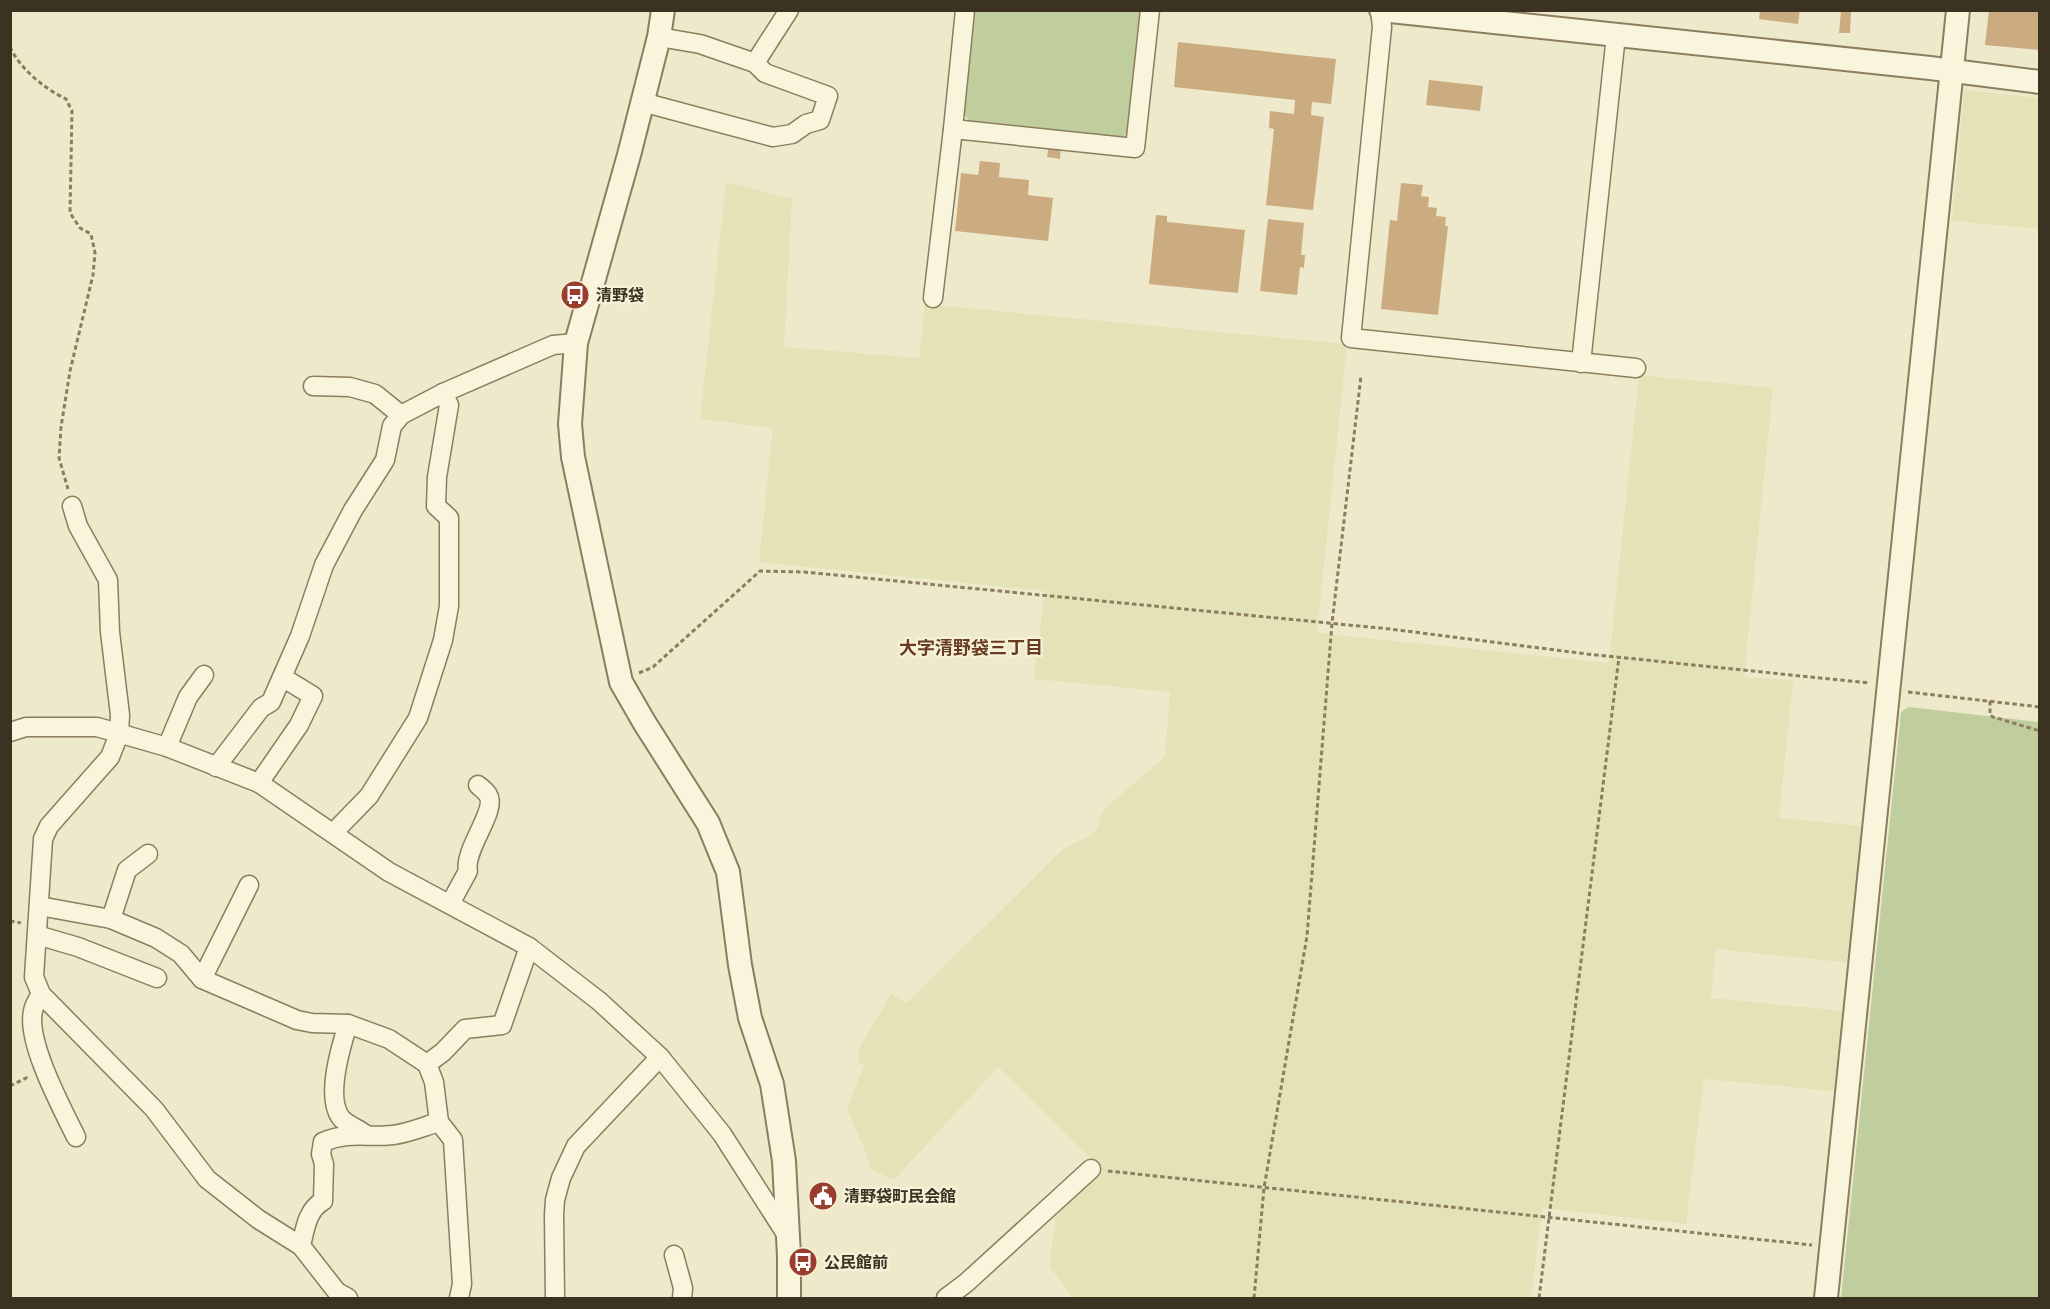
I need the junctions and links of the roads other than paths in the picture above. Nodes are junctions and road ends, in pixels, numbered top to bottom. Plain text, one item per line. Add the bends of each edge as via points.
1 (663, 10) edge
2 (789, 10) edge
3 (965, 10) edge
4 (1150, 10) edge
5 (1381, 10) edge
6 (1958, 10) edge
7 (1616, 36) junction
8 (659, 37) junction
9 (754, 63) junction
10 (1952, 71) junction
11 (2040, 82) edge
12 (642, 102) junction
13 (953, 129) junction
14 (933, 298) dead end
15 (576, 343) junction
16 (1581, 363) junction
17 (1636, 368) dead end
18 (313, 386) dead end
19 (443, 393) junction
20 (401, 415) junction
21 (72, 506) road end
22 (204, 675) dead end
23 (282, 677) junction
24 (10, 732) edge
25 (119, 734) junction
26 (167, 747) junction
27 (216, 768) junction
28 (259, 783) junction
29 (478, 785) dead end
30 (333, 833) junction
31 (148, 854) dead end
32 (249, 885) dead end
33 (450, 904) junction
34 (39, 906) junction
35 (111, 919) junction
36 (37, 934) junction
37 (529, 947) junction
38 (157, 978) dead end
39 (202, 980) junction
40 (41, 994) junction
41 (348, 1024) junction
42 (660, 1058) junction
43 (427, 1064) junction
44 (439, 1122) junction
45 (365, 1134) junction
46 (76, 1137) dead end
47 (1091, 1169) road end
48 (788, 1237) junction
49 (301, 1246) junction
50 (674, 1255) dead end
51 (348, 1299) edge
52 (459, 1299) edge
53 (555, 1299) edge
54 (682, 1299) edge
55 (789, 1299) edge
56 (946, 1299) edge
57 (1826, 1299) edge

1 - 8 street
2 - 9 street
3 - 13 street
4 - 13 street via 1135,148
5 - 7 street
5 - 16 street via 1351,338
6 - 10 street
7 - 10 street
7 - 16 street
8 - 9 street via 700,44
8 - 12 street
9 - 12 street via 765,73 828,96 820,120 792,134 773,137
10 - 11 street
10 - 57 street
12 - 15 street
13 - 14 street
15 - 19 street via 553,345
15 - 48 street via 570,424 573,457 621,682 708,824 728,872 750,1018 772,1084 784,1161
16 - 17 street
18 - 20 street via 350,387 375,394
19 - 20 street
19 - 30 street via 450,405 436,506 449,518 449,606 443,640 418,718 369,796
20 - 23 street via 392,426 385,460 324,566
21 - 25 street via 78,526 108,580
22 - 26 street via 188,698
23 - 27 street via 272,702 261,708
23 - 28 street via 313,696
24 - 25 street via 26,727 97,727
25 - 26 street
25 - 34 street via 110,757 43,839
26 - 27 street
27 - 28 street
28 - 30 street
29 - 33 street via 489,796 491,807 466,863 468,871
30 - 33 street via 389,872
31 - 35 street via 127,870
32 - 39 street
33 - 37 street
34 - 35 street
34 - 36 street
35 - 39 street via 156,938 180,954
36 - 38 street
36 - 40 street via 34,977
37 - 42 street via 599,1001
37 - 43 street via 502,1025 465,1029
39 - 41 street via 297,1020
40 - 46 street via 32,1025 44,1071
40 - 49 street via 154,1109 207,1179
41 - 43 street via 389,1039
41 - 45 street via 334,1075 336,1105 341,1118
42 - 48 street via 722,1134
42 - 53 street via 576,1146 561,1178 554,1215
43 - 44 street via 434,1082
44 - 45 street via 394,1135
44 - 52 street via 453,1140 462,1284
45 - 49 street via 323,1142 323,1201 315,1205 307,1221
47 - 56 street
48 - 55 street
49 - 51 street via 336,1292
50 - 54 street

